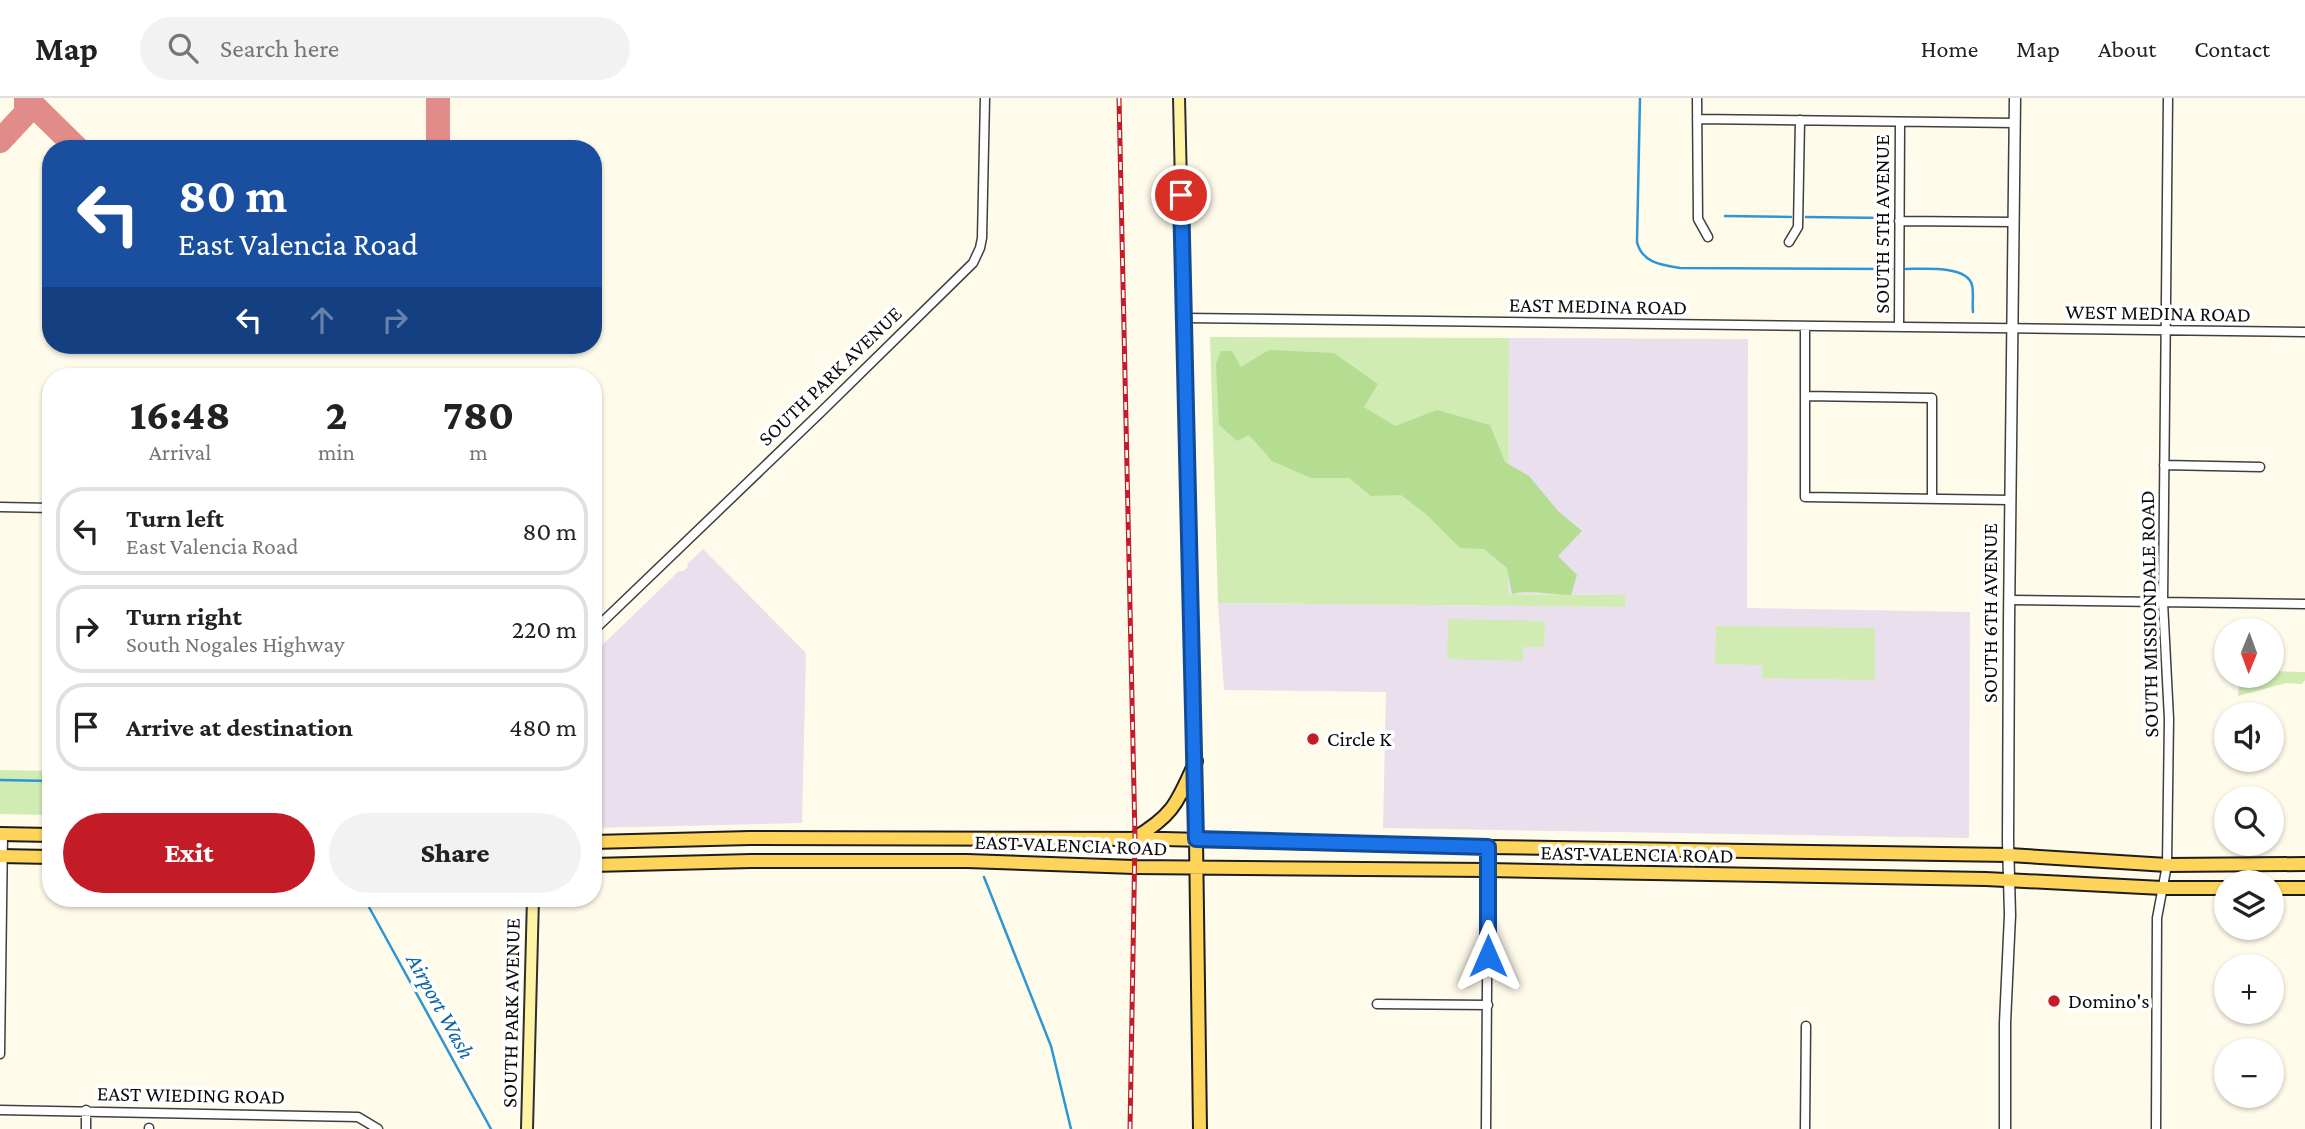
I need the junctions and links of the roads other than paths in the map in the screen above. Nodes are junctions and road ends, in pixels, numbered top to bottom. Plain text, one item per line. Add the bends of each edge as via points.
1 (985, 98) edge
2 (1179, 98) edge
3 (1697, 98) edge
4 (2015, 98) edge
5 (2168, 98) edge
6 (1697, 119) junction
7 (1800, 120) junction
8 (1900, 121) junction
9 (2015, 123) junction
10 (1899, 221) junction
11 (2013, 222) junction
12 (1708, 237) dead end
13 (1789, 242) dead end
14 (1185, 318) junction
15 (1805, 326) junction
16 (1899, 327) junction
17 (2011, 329) junction
18 (2165, 331) junction
19 (2305, 332) edge
20 (1805, 396) junction
21 (2164, 465) junction
22 (2260, 467) dead end
23 (1932, 499) junction
24 (2010, 500) junction
25 (0, 507) edge
26 (42, 508) edge
27 (2009, 600) junction
28 (2163, 602) junction
29 (2305, 604) edge
30 (602, 622) edge
31 (1196, 761) junction
32 (1, 834) edge
33 (42, 835) edge
34 (967, 837) junction
35 (750, 838) junction
36 (1135, 838) junction
37 (1196, 839) junction
38 (602, 842) edge
39 (1488, 847) junction
40 (1713, 851) junction
41 (2008, 855) junction
42 (1, 856) edge
43 (42, 857) edge
44 (751, 861) junction
45 (967, 861) junction
46 (2305, 864) edge
47 (602, 865) edge
48 (2167, 865) junction
49 (1198, 868) junction
50 (1488, 870) junction
51 (1713, 874) junction
52 (2009, 880) junction
53 (2162, 888) junction
54 (2214, 888) edge
55 (2284, 888) edge
56 (2305, 888) edge
57 (533, 907) edge
58 (1377, 1004) dead end
59 (1488, 1005) junction
60 (1806, 1026) dead end
61 (0, 1054) edge
62 (0, 1110) edge
63 (86, 1110) junction
64 (86, 1129) edge
65 (378, 1129) edge
66 (527, 1129) edge
67 (1199, 1129) edge
68 (1486, 1129) edge
69 (1805, 1129) edge
70 (2005, 1129) edge
71 (2156, 1129) edge

1 - 30 street, SOUTH PARK AVENUE via 982,238 973,263
2 - 14 main road
3 - 6 street
4 - 9 street, SOUTH 6TH AVENUE
5 - 18 street, SOUTH MISSIONDALE ROAD
6 - 7 street
6 - 12 street via 1698,219
7 - 8 street
7 - 13 street via 1798,227
8 - 9 street
8 - 10 street, SOUTH 5TH AVENUE
9 - 11 street, SOUTH 6TH AVENUE
10 - 11 street
10 - 16 street, SOUTH 5TH AVENUE
11 - 17 street, SOUTH 6TH AVENUE
14 - 15 street, EAST MEDINA ROAD
14 - 31 main road
15 - 16 street, EAST MEDINA ROAD
15 - 20 street
16 - 17 street, EAST MEDINA ROAD
17 - 18 street, WEST MEDINA ROAD
17 - 24 street, SOUTH 6TH AVENUE
18 - 19 street, WEST MEDINA ROAD
18 - 21 street, SOUTH MISSIONDALE ROAD
20 - 23 street via 1805,497
20 - 23 street via 1932,398
21 - 22 street
21 - 28 street, SOUTH MISSIONDALE ROAD
23 - 24 street
24 - 27 street, SOUTH 6TH AVENUE
25 - 26 street
27 - 28 street
27 - 41 street, SOUTH 6TH AVENUE
28 - 29 street
28 - 48 street, SOUTH MISSIONDALE ROAD via 2169,719
31 - 36 main road via 1172,810
31 - 37 main road
32 - 33 main road
32 - 42 street
34 - 35 main road, EAST VALENCIA ROAD
34 - 36 main road, EAST VALENCIA ROAD
34 - 45 main road
35 - 38 main road, EAST VALENCIA ROAD
35 - 44 main road
36 - 37 main road, EAST VALENCIA ROAD
37 - 39 main road, EAST VALENCIA ROAD
37 - 49 main road
39 - 40 main road, EAST VALENCIA ROAD
39 - 50 street
40 - 41 main road, EAST VALENCIA ROAD
40 - 51 main road
41 - 48 main road, EAST VALENCIA ROAD
41 - 52 street, SOUTH 6TH AVENUE
42 - 43 main road
42 - 61 street
44 - 45 main road, EAST VALENCIA ROAD
44 - 47 main road, EAST VALENCIA ROAD
45 - 49 main road, EAST VALENCIA ROAD
46 - 48 main road, EAST VALENCIA ROAD
48 - 53 street, SOUTH MISSIONDALE ROAD
49 - 50 main road, EAST VALENCIA ROAD
49 - 67 main road
50 - 51 main road, EAST VALENCIA ROAD
50 - 59 street
51 - 52 main road, EAST VALENCIA ROAD
52 - 53 main road, EAST VALENCIA ROAD
52 - 70 street, SOUTH 6TH AVENUE
53 - 54 main road, EAST VALENCIA ROAD
53 - 71 street, SOUTH MISSIONDALE ROAD via 2157,918
55 - 56 main road
57 - 66 main road, SOUTH PARK AVENUE
58 - 59 street
59 - 68 street
60 - 69 street
62 - 63 street, EAST WIEDING ROAD
63 - 64 street
63 - 65 street, EAST WIEDING ROAD via 358,1116

